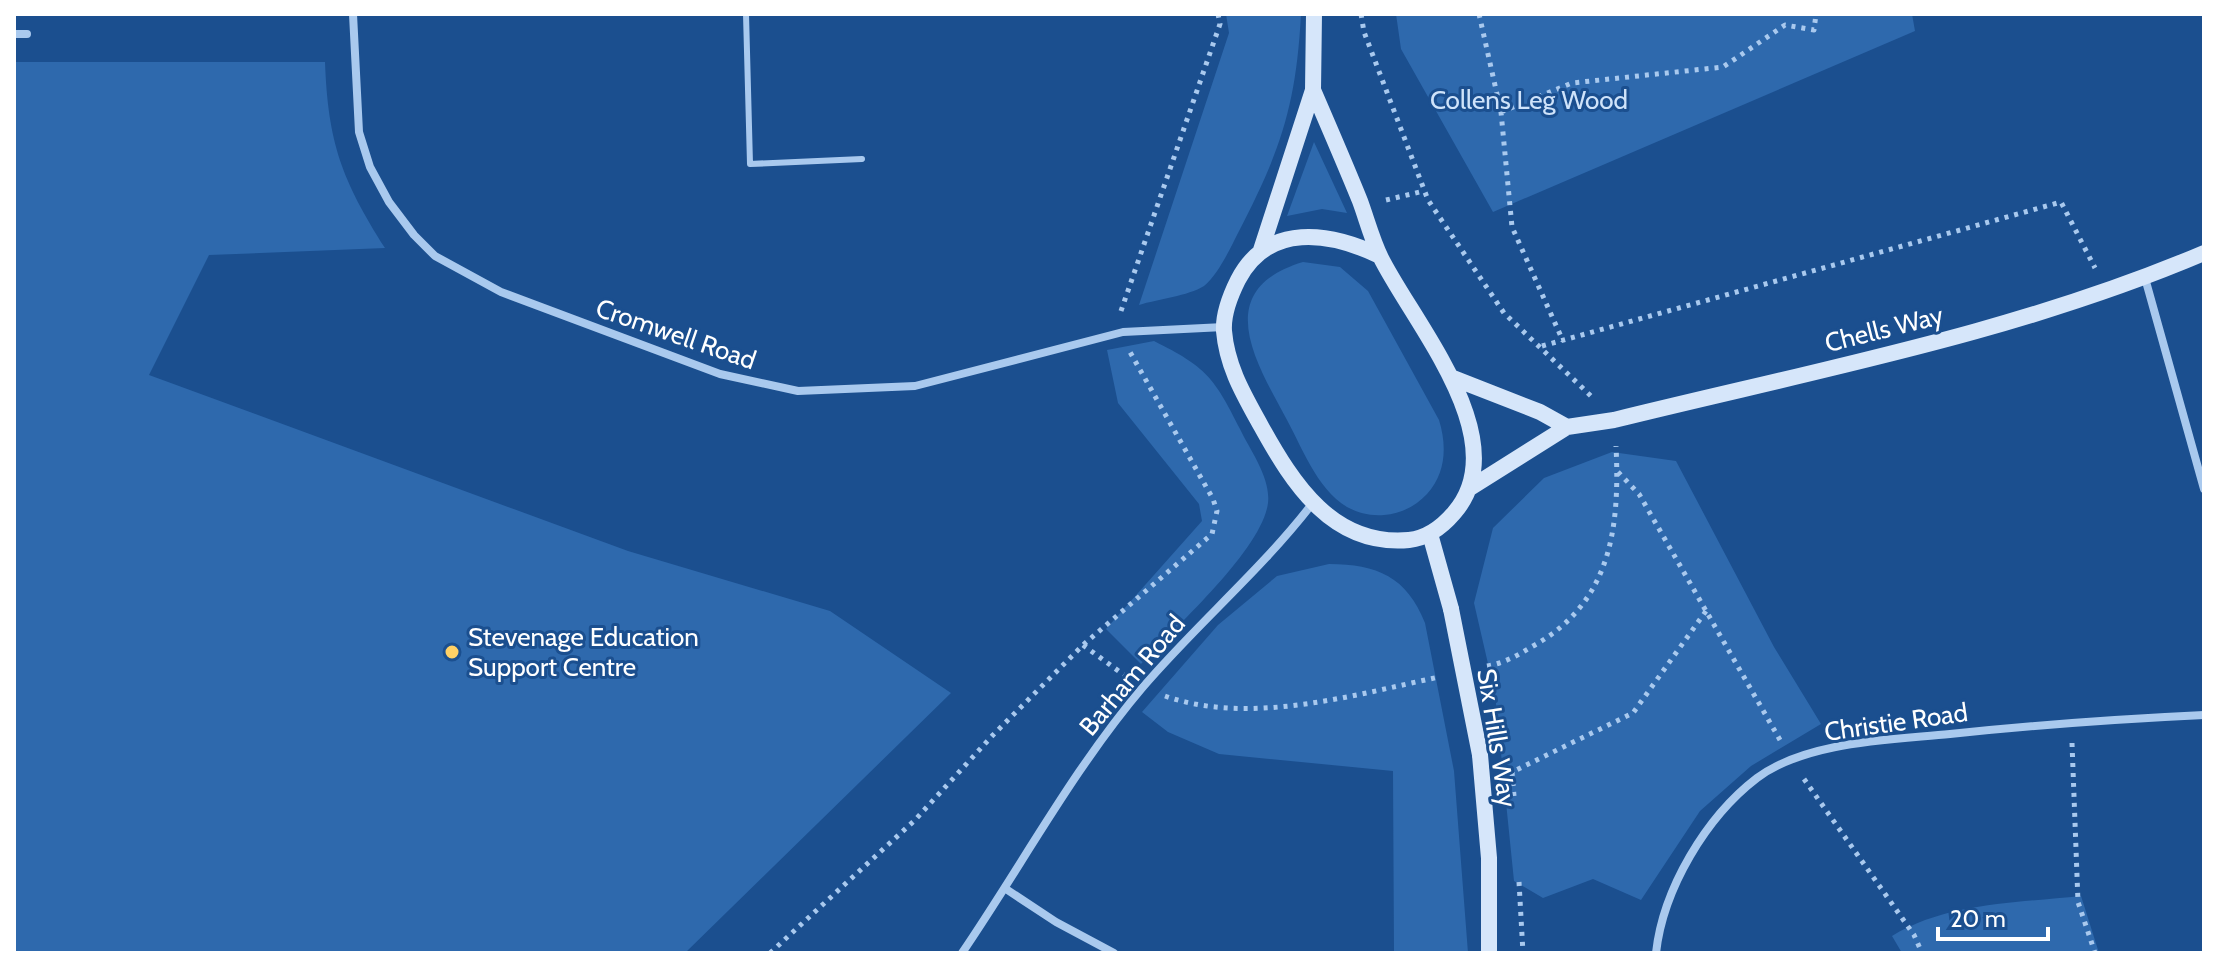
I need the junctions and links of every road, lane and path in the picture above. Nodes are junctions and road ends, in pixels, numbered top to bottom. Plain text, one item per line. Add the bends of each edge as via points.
1 (353, 14) edge
2 (746, 14) edge
3 (1218, 14) edge
4 (1314, 14) edge
5 (1361, 14) edge
6 (1479, 14) edge
7 (1816, 14) edge
8 (14, 34) edge
9 (27, 34) dead end
10 (1313, 90) junction
11 (1501, 112) junction
12 (862, 159) dead end
13 (1424, 191) junction
14 (1361, 203) junction
15 (1261, 250) junction
16 (2204, 253) edge
17 (1380, 256) junction
18 (2145, 278) junction
19 (2106, 290) junction
20 (1224, 327) junction
21 (1123, 332) junction
22 (1563, 341) junction
23 (1542, 346) junction
24 (1453, 378) junction
25 (1614, 420) junction
26 (1567, 427) junction
27 (1617, 471) junction
28 (1470, 488) junction
29 (2204, 489) edge
30 (1312, 504) junction
31 (1430, 534) junction
32 (1706, 611) junction
33 (1083, 645) junction
34 (1503, 663) dead end
35 (1424, 680) dead end
36 (1142, 688) junction
37 (2204, 715) edge
38 (2070, 722) junction
39 (1791, 760) junction
40 (1514, 802) dead end
41 (1519, 878) dead end
42 (1006, 889) junction
43 (770, 953) edge
44 (962, 953) edge
45 (1114, 953) edge
46 (1489, 953) edge
47 (1523, 953) edge
48 (1656, 953) edge
49 (1922, 953) edge
50 (2095, 953) edge

1 - 21 street, Cromwell Road via 356,107 370,167 389,202 435,256 501,292 720,374 798,391 915,386
2 - 12 lane via 750,164
3 - 21 path via 1220,24 1121,311
4 - 10 street
5 - 13 path
6 - 11 path
7 - 11 path via 1814,30 1785,25 1723,67 1572,83
8 - 9 street
10 - 14 street
10 - 15 street
11 - 22 path via 1512,227
13 - 14 path
13 - 23 path via 1504,313
14 - 17 street
15 - 17 street via 1284,237 1301,236 1354,244
15 - 20 street via 1232,292
16 - 18 street, Chells Way
17 - 24 street
18 - 19 street, Chells Way
18 - 29 street
19 - 22 path via 2061,202
19 - 25 street, Chells Way via 2004,324
20 - 21 street, Cromwell Road
20 - 30 street via 1237,382
21 - 33 path via 1213,499 1217,526 1202,546
22 - 23 path
23 - 25 path
24 - 26 street
24 - 28 street via 1473,433
25 - 26 street, Chells Way
25 - 27 path
26 - 28 street, Chells Way
27 - 32 path via 1639,494
27 - 34 path via 1616,527 1594,590 1559,630
28 - 31 street via 1461,505
30 - 31 street via 1368,536 1410,540
30 - 36 street, Barham Road
31 - 46 street, Six Hills Way, bridge via 1480,755 1489,858
32 - 39 path
32 - 40 path via 1633,713 1512,772
33 - 36 path
33 - 43 path via 915,820
35 - 36 path via 1259,708 1190,703
36 - 42 street, Barham Road via 1085,764
37 - 38 street, Christie Road
38 - 39 street, Christie Road via 1860,742
38 - 50 path via 2078,902
39 - 48 street, Christie Road via 1758,777 1704,837 1681,872
39 - 49 path
41 - 47 path
42 - 44 street, Barham Road
42 - 45 street

